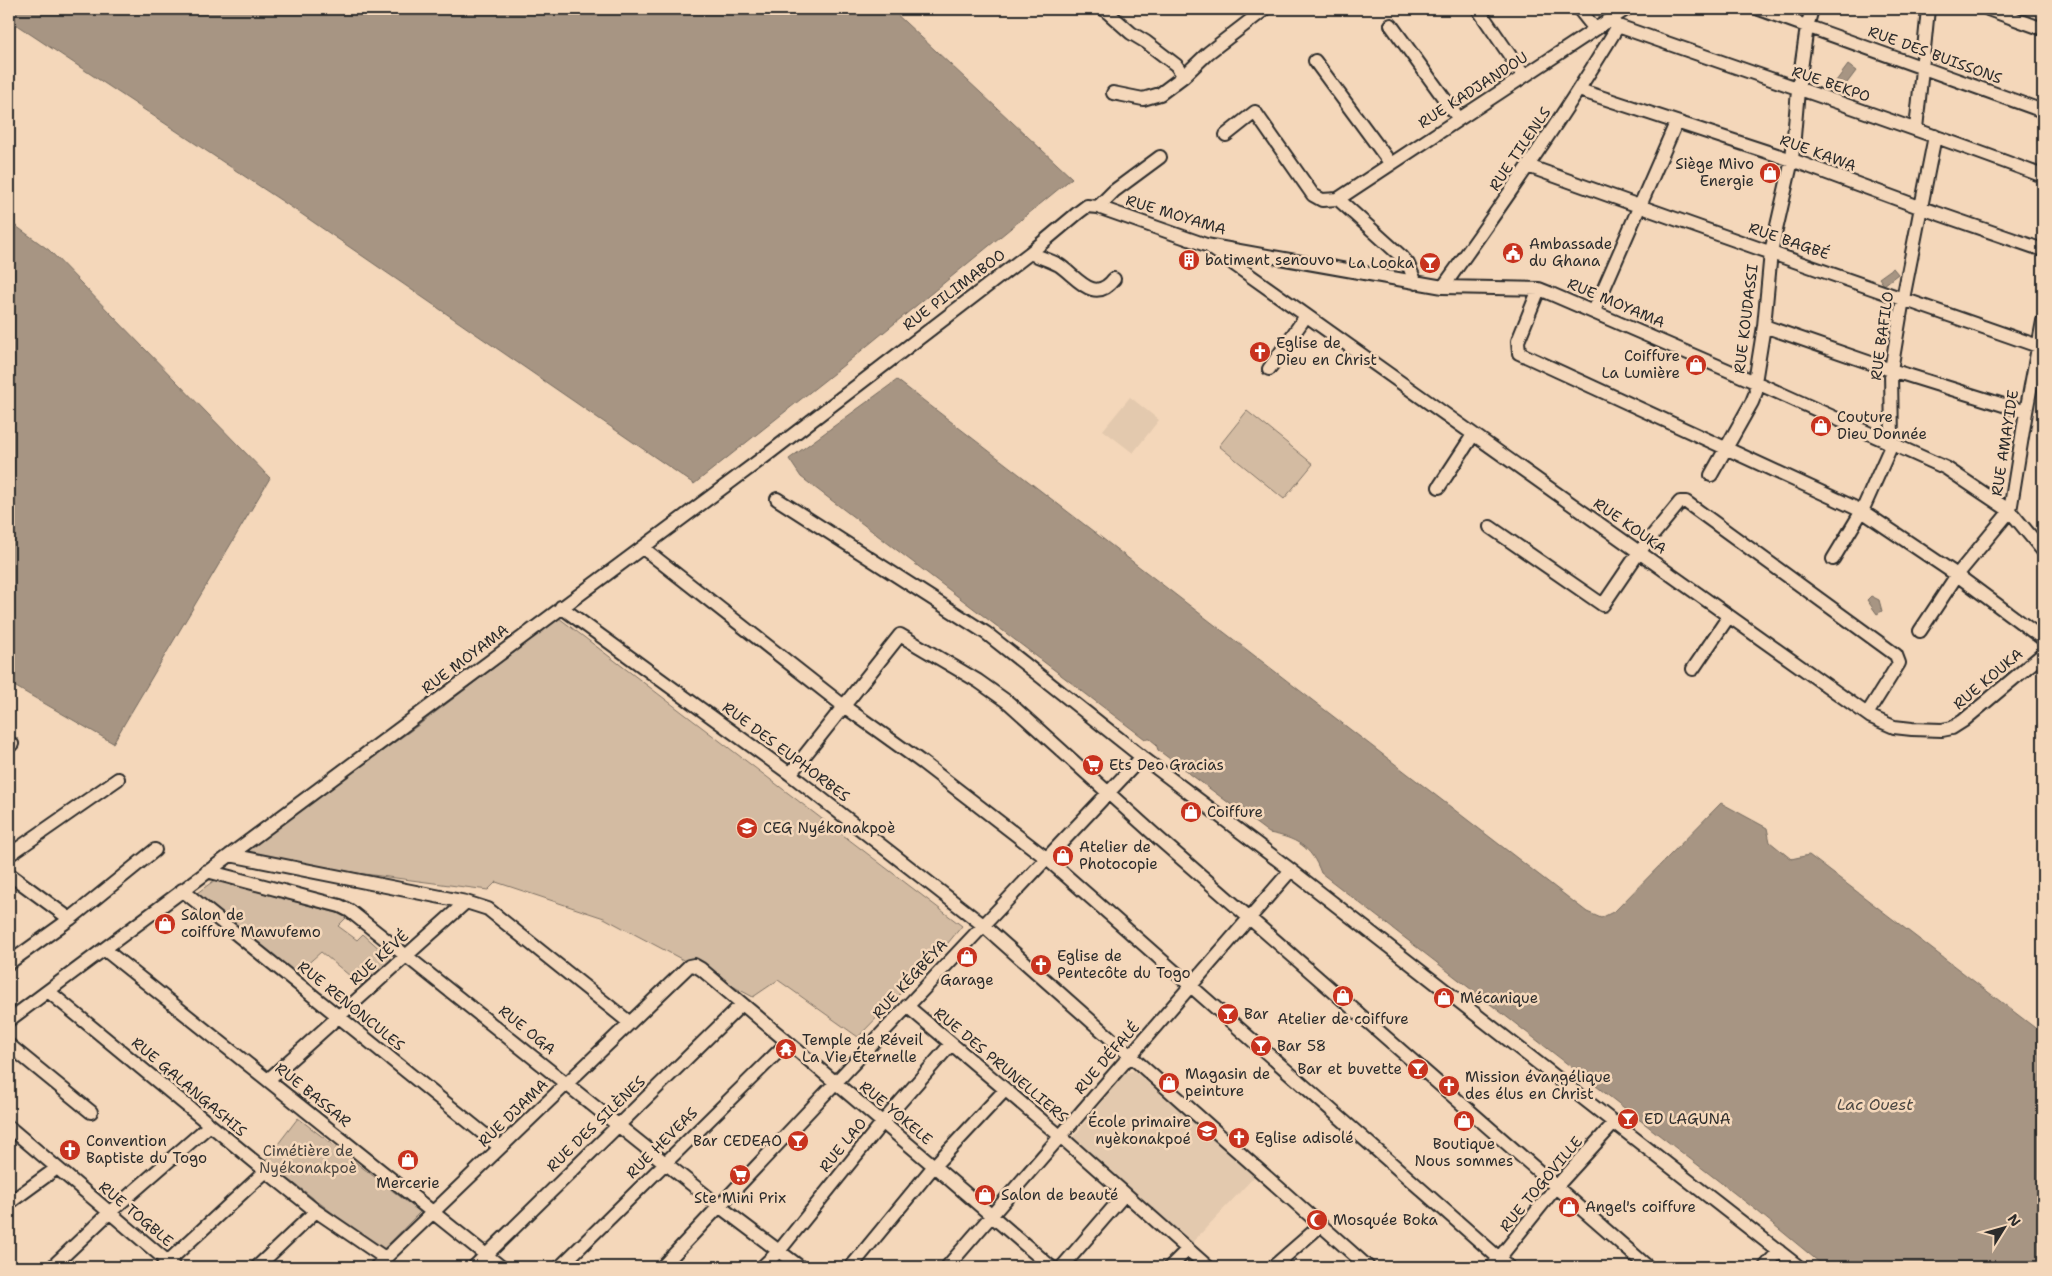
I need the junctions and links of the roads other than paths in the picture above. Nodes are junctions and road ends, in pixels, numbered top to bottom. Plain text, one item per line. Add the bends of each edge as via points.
1 (1104, 9) edge
2 (1265, 9) edge
3 (1478, 9) edge
4 (1579, 9) edge
5 (1626, 9) edge
6 (1759, 9) edge
7 (1812, 9) edge
8 (1928, 9) edge
9 (1988, 9) edge
10 (1615, 22) junction
11 (1391, 25) dead end
12 (1807, 26) junction
13 (1595, 29) junction
14 (2043, 29) edge
15 (1315, 61) dead end
16 (1922, 68) junction
17 (1184, 76) junction
18 (1524, 76) junction
19 (1579, 90) junction
20 (1798, 90) junction
21 (1113, 93) dead end
22 (2043, 111) edge
23 (1459, 119) junction
24 (1676, 123) junction
25 (1916, 129) junction
26 (1226, 135) dead end
27 (1936, 136) junction
28 (1160, 157) dead end
29 (1792, 160) junction
30 (1391, 164) junction
31 (1528, 166) junction
32 (2043, 176) edge
33 (1338, 199) junction
34 (1098, 207) junction
35 (1640, 207) junction
36 (1922, 208) junction
37 (1206, 244) junction
38 (2043, 250) edge
39 (1771, 252) junction
40 (1030, 253) junction
41 (1114, 279) dead end
42 (1416, 283) junction
43 (1443, 287) junction
44 (1539, 290) junction
45 (1903, 299) junction
46 (1594, 311) junction
47 (1306, 316) junction
48 (2043, 321) edge
49 (1764, 326) junction
50 (2038, 346) junction
51 (1269, 369) dead end
52 (1891, 370) junction
53 (1755, 382) junction
54 (2026, 412) junction
55 (1474, 434) junction
56 (1892, 444) junction
57 (1726, 449) junction
58 (768, 454) joint
59 (1711, 475) dead end
60 (1439, 487) dead end
61 (778, 499) dead end
62 (1862, 511) junction
63 (2010, 511) junction
64 (1490, 527) dead end
65 (643, 548) junction
66 (2043, 551) edge
67 (1639, 552) junction
68 (1833, 559) dead end
69 (1957, 575) junction
70 (561, 607) junction
71 (1729, 616) junction
72 (1920, 631) dead end
73 (2043, 639) edge
74 (2043, 654) edge
75 (1693, 669) dead end
76 (845, 708) junction
77 (1867, 714) junction
78 (1142, 757) junction
79 (790, 774) junction
80 (118, 779) dead end
81 (1108, 792) junction
82 (156, 850) dead end
83 (9, 855) edge
84 (230, 855) junction
85 (1046, 858) junction
86 (1291, 870) junction
87 (207, 871) junction
88 (9, 874) edge
89 (182, 890) junction
90 (466, 902) junction
91 (1250, 917) junction
92 (70, 919) junction
93 (984, 924) junction
94 (104, 949) junction
95 (407, 955) junction
96 (9, 963) edge
97 (696, 965) joint
98 (1190, 986) junction
99 (48, 991) junction
100 (741, 1005) junction
101 (907, 1006) junction
102 (339, 1016) junction
103 (9, 1020) edge
104 (630, 1023) junction
105 (787, 1043) junction
106 (951, 1044) junction
107 (9, 1045) edge
108 (1131, 1054) junction
109 (269, 1079) junction
110 (567, 1083) junction
111 (834, 1083) junction
112 (1005, 1090) junction
113 (91, 1112) dead end
114 (1615, 1122) junction
115 (882, 1123) junction
116 (210, 1125) junction
117 (618, 1126) junction
118 (9, 1127) edge
119 (1060, 1136) junction
120 (500, 1147) junction
121 (666, 1162) junction
122 (934, 1166) junction
123 (57, 1168) junction
124 (266, 1171) junction
125 (1556, 1187) junction
126 (1124, 1194) junction
127 (12, 1200) edge
128 (719, 1206) junction
129 (316, 1211) junction
130 (110, 1212) junction
131 (432, 1213) junction
132 (991, 1216) junction
133 (1320, 1226) junction
134 (779, 1250) junction
135 (1187, 1250) junction
136 (1779, 1251) junction
137 (486, 1254) junction
138 (380, 1263) edge
139 (1500, 1264) edge
140 (168, 1266) edge
141 (52, 1267) edge
142 (257, 1267) edge
143 (474, 1267) edge
144 (501, 1267) edge
145 (560, 1267) edge
146 (662, 1267) edge
147 (762, 1267) edge
148 (800, 1267) edge
149 (851, 1267) edge
150 (947, 1267) edge
151 (1051, 1267) edge
152 (1062, 1267) edge
153 (1170, 1267) edge
154 (1208, 1267) edge
155 (1272, 1267) edge
156 (1368, 1267) edge
157 (1648, 1267) edge
158 (1765, 1267) edge
159 (1799, 1267) edge

1 - 17 street via 1176,65
2 - 17 street via 1208,52
3 - 18 street
4 - 13 street
5 - 10 street, RUE KADJANDOU
6 - 12 street, RUE DES BUISSONS
7 - 12 street, RUE KOUDASSI
8 - 16 street
9 - 14 street
10 - 13 street, RUE KADJANDOU
10 - 19 street, RUE TILENLS
10 - 20 street, RUE BEKPO
11 - 23 street
12 - 16 street, RUE DES BUISSONS
12 - 20 street, RUE KOUDASSI
13 - 18 street, RUE KADJANDOU
15 - 30 street
16 - 22 street, RUE DES BUISSONS
16 - 25 street
17 - 21 street via 1160,94 1143,99
18 - 23 street, RUE KADJANDOU
19 - 24 street, RUE KAWA
19 - 31 street, RUE TILENLS
20 - 25 street, RUE BEKPO
20 - 29 street, RUE KOUDASSI
23 - 30 street, RUE KADJANDOU
24 - 29 street, RUE KAWA
24 - 35 street
25 - 27 street, RUE BEKPO
26 - 33 street via 1255,112 1315,197
27 - 32 street, RUE BEKPO
27 - 36 street, RUE BAFILO
28 - 34 street, RUE PILIMABOO
29 - 36 street, RUE KAWA
29 - 39 street, RUE KOUDASSI
30 - 33 street, RUE KADJANDOU
31 - 35 street, RUE BAGBÉ
31 - 43 street, RUE TILENLS
33 - 42 street via 1406,261
34 - 37 street, RUE MOYAMA
34 - 40 street, RUE PILIMABOO via 1087,206
35 - 39 street, RUE BAGBÉ
35 - 46 street
36 - 38 street, RUE KAWA
36 - 45 street, RUE BAFILO
37 - 42 street, RUE MOYAMA
37 - 47 street, RUE KOUKA
39 - 45 street, RUE BAGBÉ
39 - 49 street, RUE KOUDASSI
40 - 41 street via 1059,265 1086,288 1099,290 1108,287
40 - 58 street, RUE PILIMABOO
42 - 43 street, RUE MOYAMA
43 - 44 street, RUE MOYAMA
44 - 46 street, RUE MOYAMA
44 - 57 street via 1518,341 1519,353
45 - 50 street, RUE BAGBÉ
45 - 52 street, RUE BAFILO
46 - 53 street, RUE MOYAMA
47 - 51 street
47 - 55 street, RUE KOUKA
48 - 50 street, RUE AMAYIDE
49 - 52 street
49 - 53 street, RUE KOUDASSI
50 - 54 street, RUE AMAYIDE
52 - 54 street
52 - 56 street, RUE BAFILO
53 - 56 street, RUE MOYAMA
53 - 57 street, RUE KOUDASSI via 1752,402
54 - 63 street, RUE AMAYIDE
55 - 60 street
55 - 67 street, RUE KOUKA
56 - 62 street, RUE BAFILO
56 - 63 street, RUE MOYAMA via 1946,468
57 - 59 street, RUE KOUDASSI
57 - 62 street
58 - 65 street, RUE MOYAMA
61 - 78 street via 986,634
62 - 68 street, RUE BAFILO
62 - 69 street
63 - 66 street, RUE MOYAMA
63 - 69 street, RUE AMAYIDE
64 - 67 street via 1602,605
65 - 70 street, RUE MOYAMA
65 - 76 street
67 - 71 street, RUE KOUKA
67 - 77 street via 1680,502 1686,502 1896,655 1898,663
69 - 72 street, RUE AMAYIDE
69 - 73 street
70 - 79 street, RUE DES EUPHORBES
70 - 84 street, RUE MOYAMA
71 - 75 street
71 - 77 street, RUE KOUKA
74 - 77 street, RUE KOUKA via 1952,728 1894,727
76 - 79 street
76 - 81 street via 900,636 997,693
76 - 85 street via 923,763
78 - 81 street, RUE KÉGBÉYA
78 - 86 street
79 - 93 street, RUE DES EUPHORBES
80 - 83 street
81 - 85 street, RUE KÉGBÉYA
81 - 91 street
82 - 92 street
84 - 87 street, RUE MOYAMA
84 - 90 street
85 - 93 street, RUE KÉGBÉYA
85 - 98 street
86 - 91 street, RUE DÉFALÉ
86 - 114 street
87 - 89 street, RUE MOYAMA
87 - 95 street, RUE OGA via 340,906
88 - 92 street
89 - 94 street, RUE MOYAMA
89 - 102 street, RUE RENONCULES
90 - 95 street, RUE KÉVÉ
90 - 104 street via 492,911
91 - 98 street, RUE DÉFALÉ
91 - 125 street
92 - 96 street
93 - 101 street, RUE KÉGBÉYA
93 - 108 street, RUE DES EUPHORBES
94 - 99 street, RUE MOYAMA
94 - 109 street, RUE BASSAR
95 - 102 street, RUE KÉVÉ
95 - 110 street, RUE OGA
97 - 100 street, RUE YOKELE
97 - 104 street, RUE DJAMA via 689,966
98 - 108 street, RUE DÉFALÉ
98 - 139 street
99 - 103 street, RUE MOYAMA
99 - 116 street, RUE GALANGASHIS
100 - 105 street, RUE YOKELE
100 - 117 street, RUE DES SILÈNES
101 - 106 street, RUE DES PRUNELLIERS
101 - 111 street, RUE KÉGBÉYA
102 - 109 street, RUE KÉVÉ
102 - 120 street, RUE RENONCULES
104 - 110 street, RUE DJAMA
105 - 111 street, RUE YOKELE
105 - 121 street, RUE HEVEAS
106 - 112 street, RUE DES PRUNELLIERS
106 - 115 street, RUE LAO
107 - 113 street
108 - 119 street, RUE DÉFALÉ
108 - 133 street, RUE DES EUPHORBES
109 - 131 street, RUE BASSAR
110 - 117 street, RUE OGA
110 - 120 street, RUE DJAMA
111 - 115 street, RUE YOKELE
111 - 128 street, RUE KÉGBÉYA
112 - 119 street, RUE DES PRUNELLIERS
112 - 122 street
114 - 125 street, RUE TOGOVILLE
114 - 136 street
115 - 122 street, RUE YOKELE
115 - 134 street, RUE LAO
116 - 124 street, RUE GALANGASHIS
116 - 130 street
117 - 121 street, RUE OGA
117 - 137 street, RUE DES SILÈNES
118 - 123 street, RUE TOGBLE
119 - 126 street, RUE DES PRUNELLIERS
119 - 132 street, RUE DÉFALÉ
120 - 131 street, RUE DJAMA
121 - 128 street, RUE OGA
121 - 145 street, RUE HEVEAS
122 - 132 street, RUE YOKELE
122 - 149 street
123 - 127 street
123 - 130 street, RUE TOGBLE
124 - 129 street, RUE GALANGASHIS
124 - 140 street
125 - 139 street, RUE TOGOVILLE
125 - 157 street
126 - 135 street, RUE DES PRUNELLIERS
126 - 152 street
128 - 134 street, RUE OGA
128 - 146 street, RUE KÉGBÉYA
129 - 138 street, RUE GALANGASHIS
129 - 142 street
130 - 140 street, RUE TOGBLE
130 - 141 street
131 - 137 street, RUE BASSAR
131 - 138 street, RUE DJAMA
132 - 150 street, RUE DÉFALÉ
132 - 151 street, RUE YOKELE
133 - 155 street
133 - 156 street, RUE DES EUPHORBES
134 - 147 street, RUE LAO
134 - 148 street, RUE OGA
135 - 153 street
135 - 154 street, RUE DES PRUNELLIERS
136 - 158 street
136 - 159 street
137 - 143 street, RUE DES SILÈNES
137 - 144 street, RUE BASSAR

